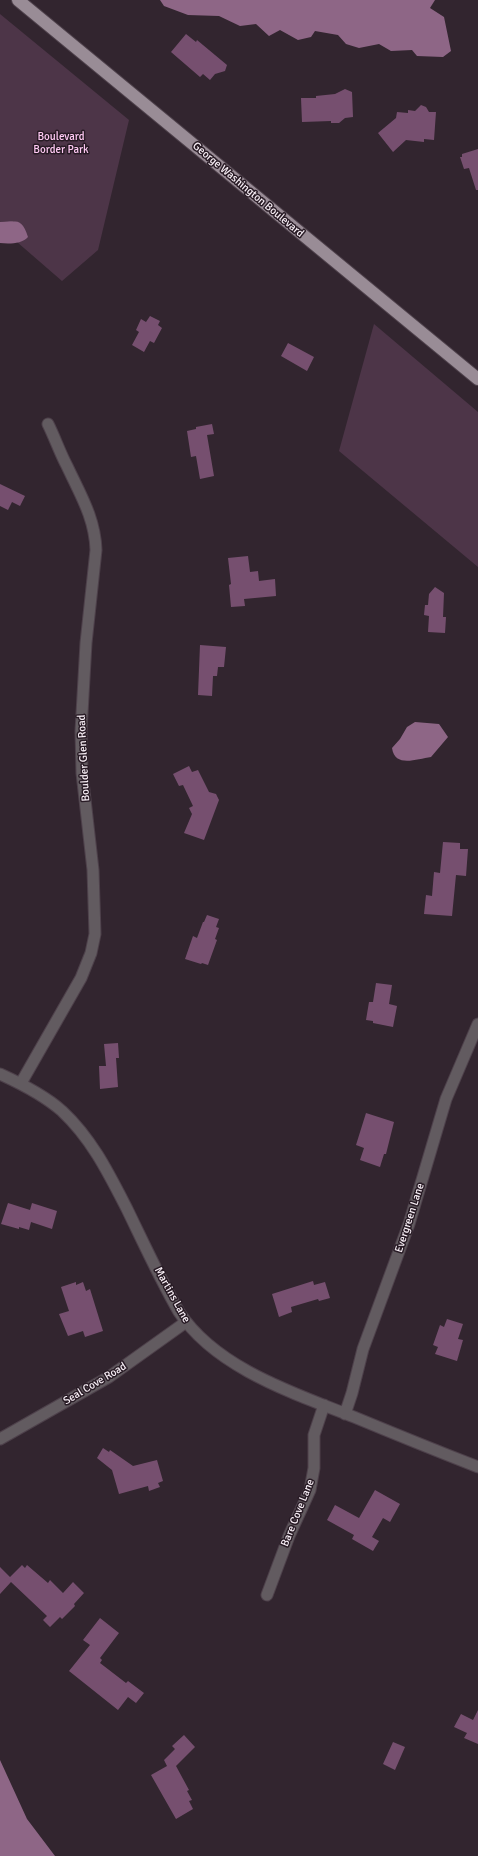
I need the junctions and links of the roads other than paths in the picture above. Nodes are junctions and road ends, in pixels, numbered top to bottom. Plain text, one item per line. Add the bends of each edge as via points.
1 (18, 0) edge
2 (478, 379) edge
3 (48, 424) dead end
4 (478, 1024) edge
5 (0, 1074) edge
6 (21, 1084) junction
7 (186, 1322) junction
8 (324, 1405) junction
9 (345, 1414) junction
10 (0, 1439) edge
11 (478, 1467) edge
12 (267, 1595) dead end

1 - 2 main road, George Washington Boulevard
3 - 6 street, Boulder Glen Road via 85,503 95,535 96,550 86,643 81,731 82,773 94,875 95,934 86,966
4 - 9 street, Evergreen Lane via 446,1099 409,1224 363,1349
5 - 6 street, Martins Lane
6 - 7 street, Martins Lane via 41,1095 62,1112 80,1130 96,1152
7 - 8 street, Martins Lane via 204,1342 229,1360 270,1382
7 - 10 street, Seal Cove Road via 109,1377
8 - 9 street, Martins Lane
8 - 12 street, Bare Cove Lane via 314,1434 314,1468 310,1490
9 - 11 street, Martins Lane

